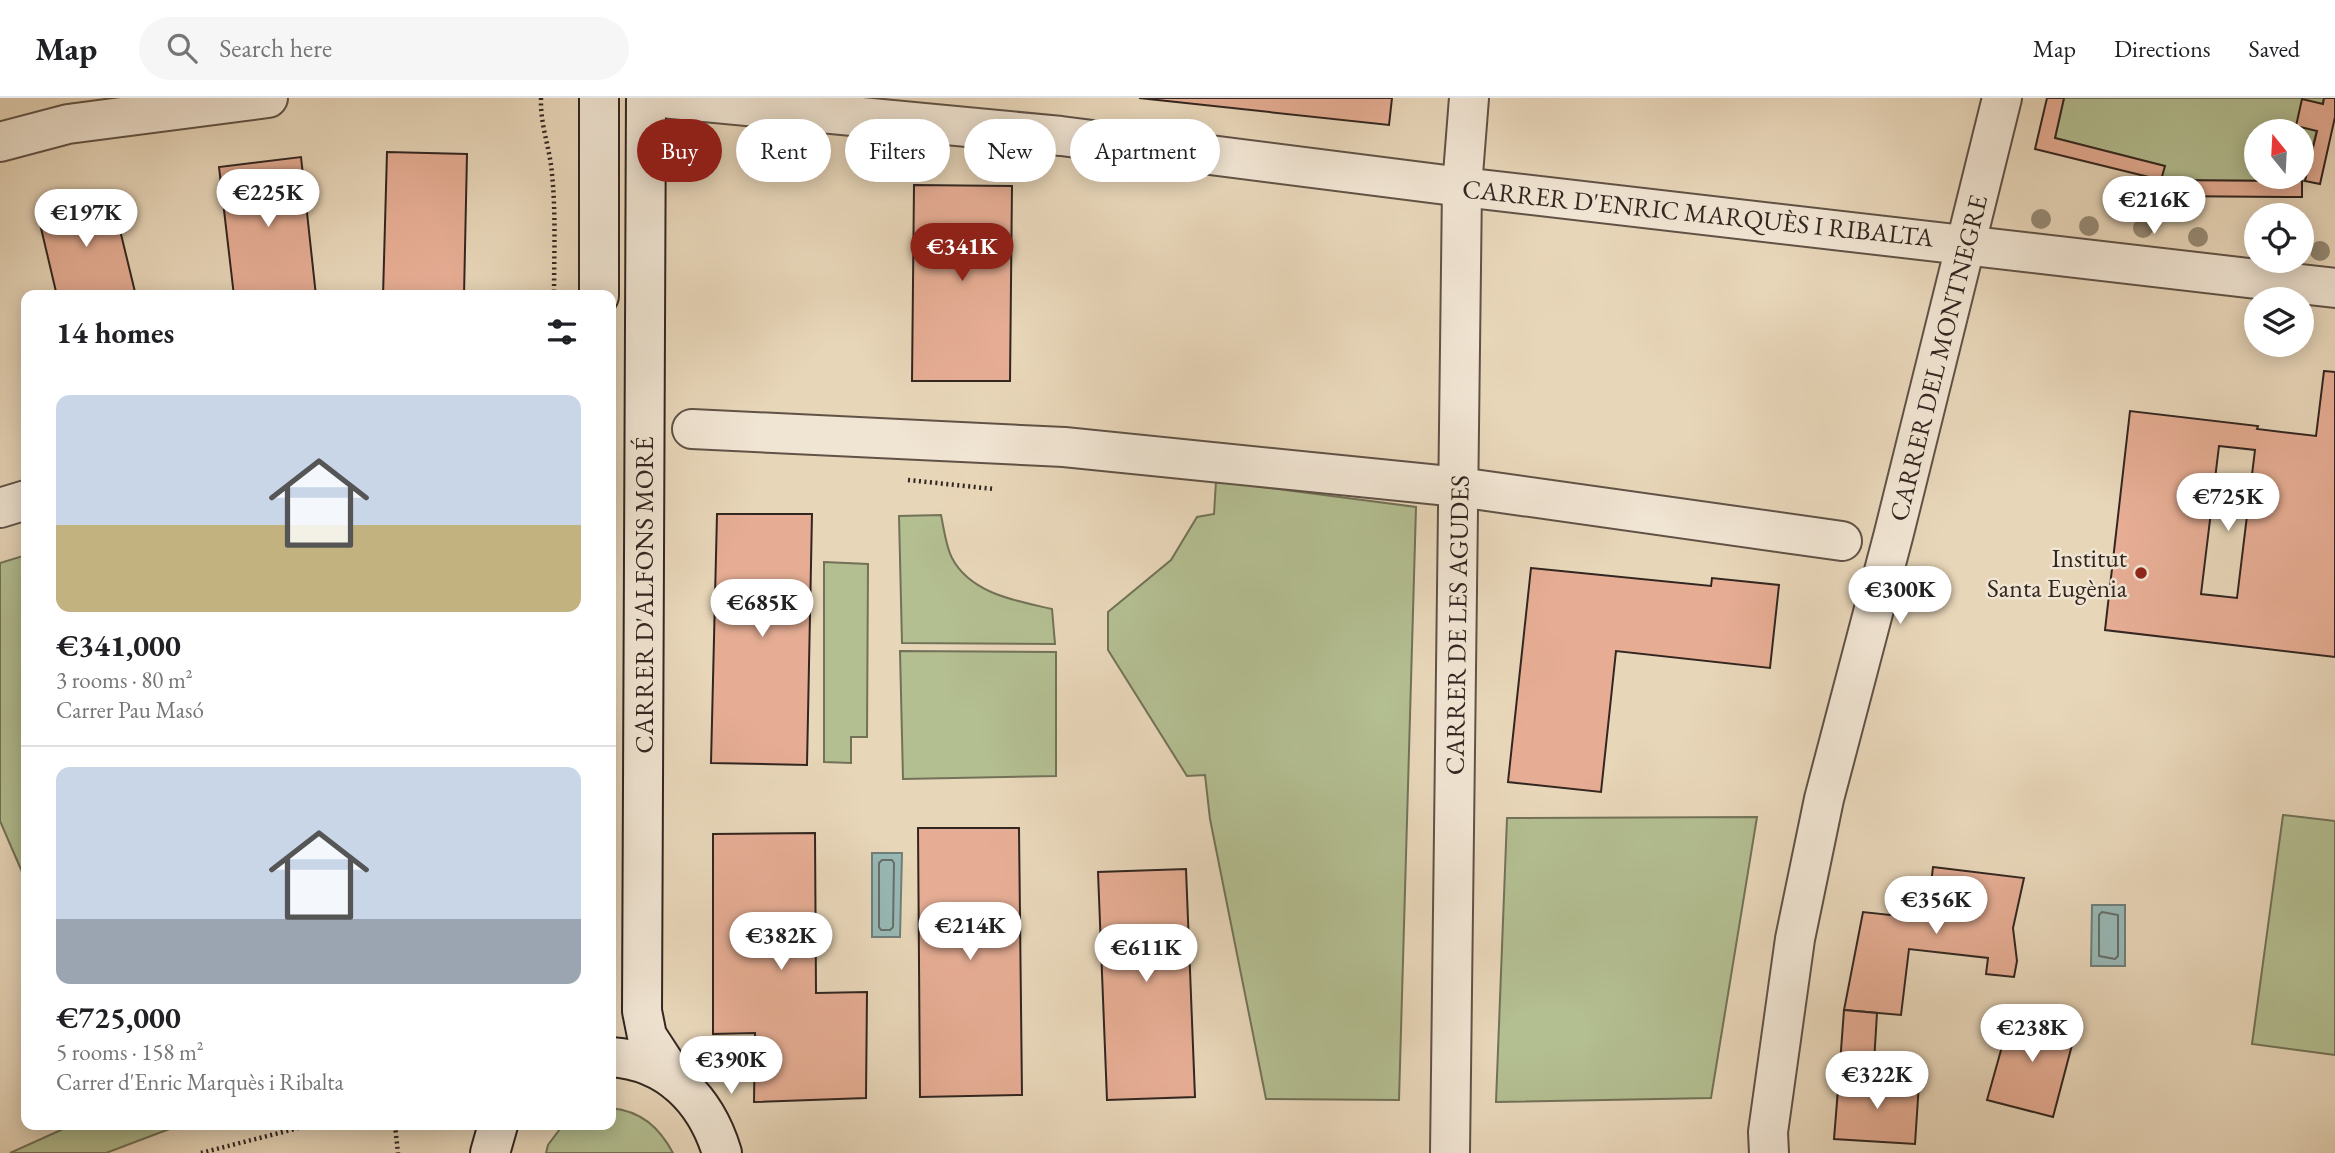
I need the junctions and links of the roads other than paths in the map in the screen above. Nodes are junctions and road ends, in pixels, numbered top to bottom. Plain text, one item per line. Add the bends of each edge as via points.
1 (268, 98) edge
2 (599, 98) edge
3 (646, 98) edge
4 (662, 98) edge
5 (1469, 98) edge
6 (2001, 98) edge
7 (0, 142) edge
8 (1462, 187) junction
9 (1965, 244) junction
10 (2335, 288) edge
11 (599, 290) edge
12 (692, 429) dead end
13 (1459, 487) junction
14 (21, 502) edge
15 (0, 508) edge
16 (1842, 541) dead end
17 (616, 1058) edge
18 (677, 1082) junction
19 (497, 1130) edge
20 (490, 1153) edge
21 (722, 1153) edge
22 (1450, 1153) edge
23 (1769, 1153) edge

1 - 7 street via 68,124
2 - 11 street
3 - 18 street, CARRER D'ALFONS MORÉ via 642,1011 647,1036
4 - 8 street, CARRER D'ENRIC MARQUÈS I RIBALTA via 1061,136
5 - 8 street, CARRER DE LES AGUDES
6 - 9 street, CARRER DEL MONTNEGRE
8 - 9 street, CARRER D'ENRIC MARQUÈS I RIBALTA
8 - 13 street, CARRER DE LES AGUDES
9 - 10 street, CARRER D'ENRIC MARQUÈS I RIBALTA
9 - 23 street, CARRER DEL MONTNEGRE via 1824,799 1795,939 1768,1132
12 - 13 street via 1065,447
13 - 16 street
13 - 22 street, CARRER DE LES AGUDES
14 - 15 street
17 - 18 street via 657,1069
18 - 21 street via 706,1113
19 - 20 street

